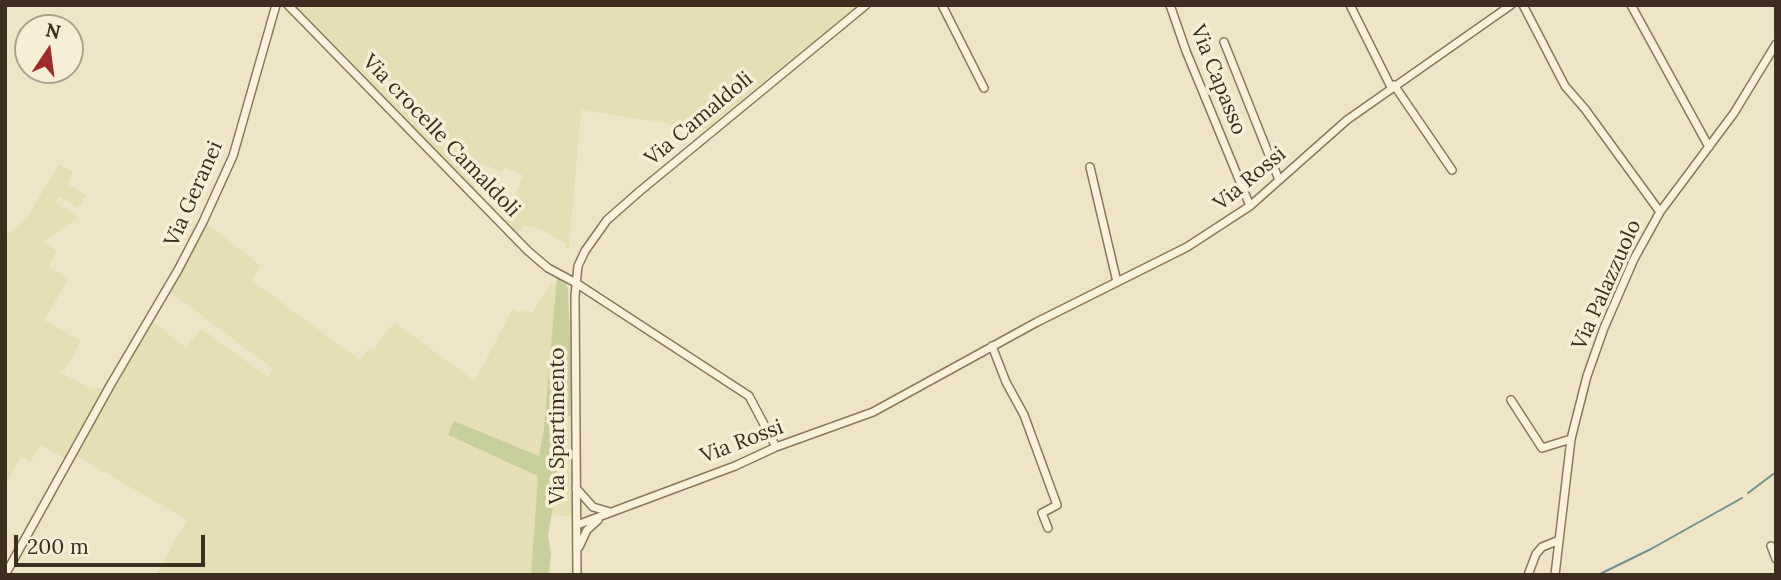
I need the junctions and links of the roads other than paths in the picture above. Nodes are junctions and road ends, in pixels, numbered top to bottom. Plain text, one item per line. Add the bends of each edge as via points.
1 (276, 5) edge
2 (288, 5) edge
3 (866, 5) edge
4 (942, 5) edge
5 (1170, 5) edge
6 (1350, 5) edge
7 (1511, 5) edge
8 (1523, 5) edge
9 (1631, 5) edge
10 (1224, 42) dead end
11 (1776, 44) edge
12 (1392, 86) junction
13 (984, 88) dead end
14 (1709, 147) junction
15 (1090, 167) dead end
16 (1452, 170) dead end
17 (1279, 180) junction
18 (1250, 206) junction
19 (1660, 212) junction
20 (576, 280) junction
21 (1117, 282) junction
22 (992, 346) junction
23 (1511, 400) dead end
24 (1571, 439) junction
25 (776, 447) junction
26 (576, 488) junction
27 (607, 514) junction
28 (577, 525) junction
29 (1048, 528) dead end
30 (1557, 541) junction
31 (1771, 546) dead end
32 (577, 550) junction
33 (1776, 559) edge
34 (5, 575) edge
35 (577, 575) edge
36 (1528, 575) edge
37 (1555, 575) edge

1 - 34 street, Via Geranei via 226,174 178,270
2 - 20 street, Via crocelle Camaldoli via 528,251 548,268
3 - 20 street, Via Camaldoli via 607,220 584,251
4 - 13 street
5 - 18 street, Via Capasso
6 - 12 street
7 - 12 street, Via Rossi
8 - 19 street via 1565,86
9 - 14 street
10 - 17 street
11 - 14 street, Via Palazzuolo
12 - 16 street
12 - 17 street, Via Rossi
14 - 19 street, Via Palazzuolo
15 - 21 street
17 - 18 street, Via Rossi
18 - 21 street, Via Rossi via 1187,247
19 - 24 street, Via Palazzuolo via 1604,328
20 - 25 street, Via crocelle Camaldoli via 749,396
20 - 26 street, Via Spartimento
21 - 22 street, Via Rossi
22 - 25 street, Via Rossi via 873,412
22 - 29 street via 1024,415 1057,505 1042,513
23 - 24 street via 1542,448
24 - 30 street, Via Palazzuolo
25 - 27 street, Via Rossi
26 - 27 street via 593,507
26 - 28 street, Via Spartimento
27 - 28 street, Via Rossi
27 - 32 street via 587,530
28 - 32 street, Via Spartimento
30 - 36 street via 1536,554
30 - 37 street, Via Palazzuolo
31 - 33 street
32 - 35 street, Via Spartimento

